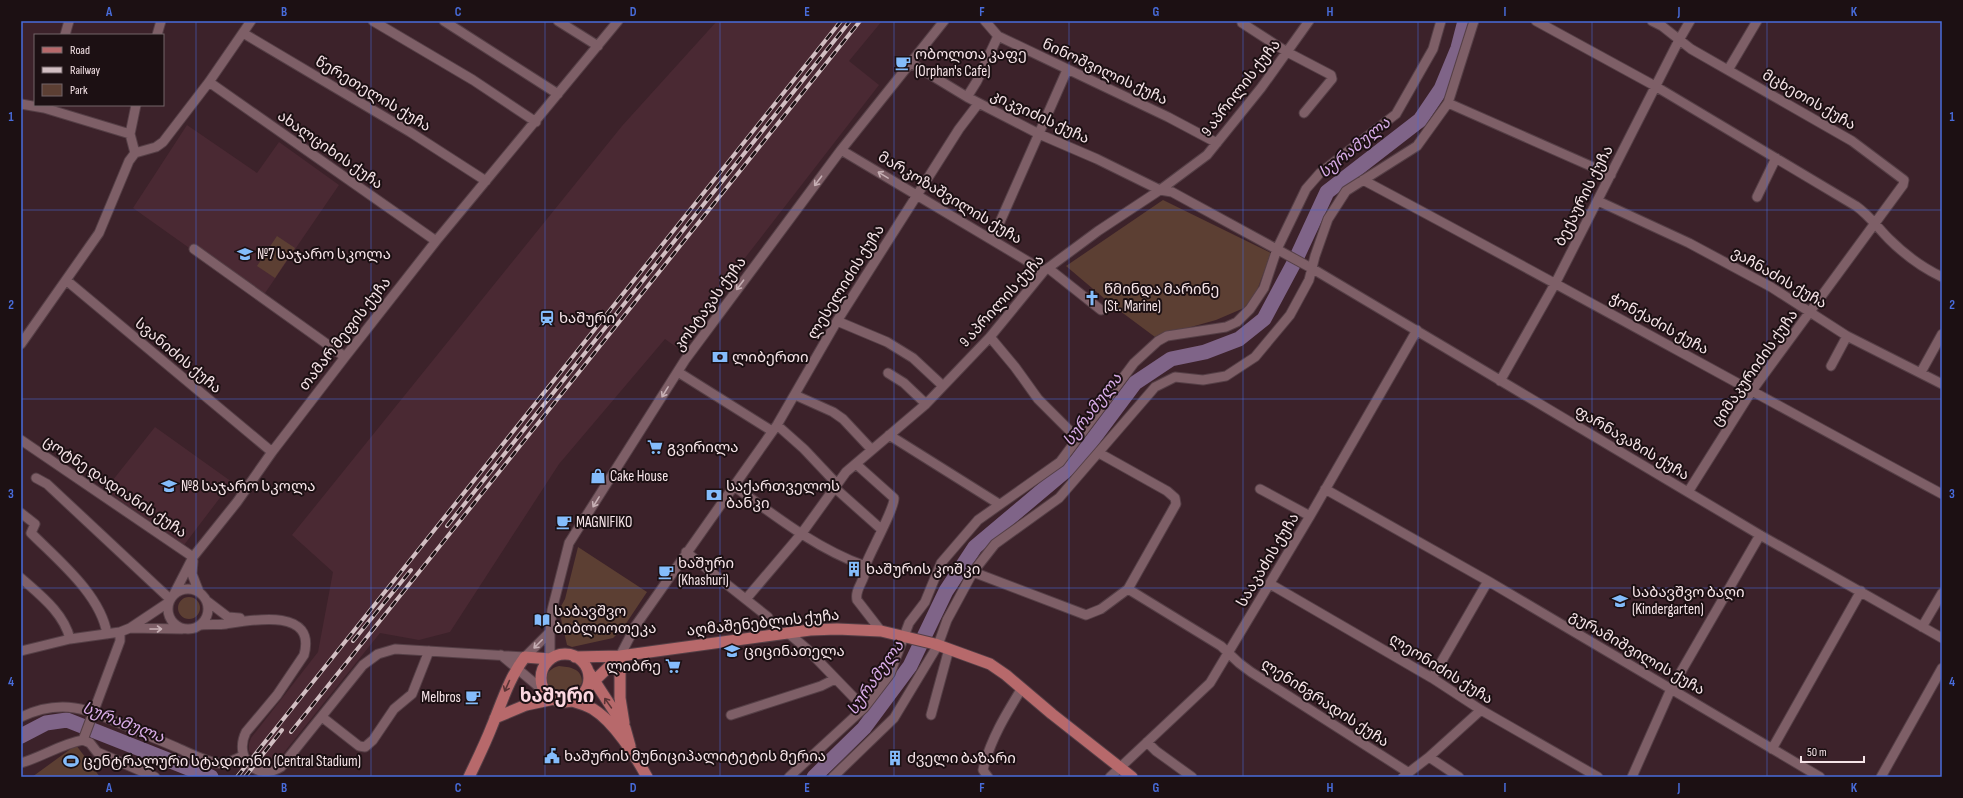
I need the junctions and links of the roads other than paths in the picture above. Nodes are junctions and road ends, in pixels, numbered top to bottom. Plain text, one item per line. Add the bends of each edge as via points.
1 (69, 21) edge
2 (161, 21) edge
3 (251, 21) edge
4 (373, 21) edge
5 (444, 21) edge
6 (558, 21) edge
7 (618, 21) edge
8 (944, 21) edge
9 (1309, 21) edge
10 (1441, 21) edge
11 (1474, 21) edge
12 (1536, 21) edge
13 (1652, 21) edge
14 (1690, 21) edge
15 (1757, 21) edge
16 (987, 22) edge
17 (1242, 23) dead end
18 (243, 33) junction
19 (65, 34) edge
20 (157, 34) edge
21 (998, 36) junction
22 (1679, 40) junction
23 (598, 46) junction
24 (1287, 52) junction
25 (911, 63) junction
26 (1067, 70) junction
27 (1728, 70) junction
28 (209, 82) junction
29 (1655, 86) junction
30 (558, 94) junction
31 (967, 98) junction
32 (1448, 103) junction
33 (21, 104) edge
34 (978, 104) junction
35 (34, 105) edge
36 (44, 106) edge
37 (136, 106) edge
38 (1304, 114) dead end
39 (536, 122) junction
40 (130, 134) junction
41 (1039, 134) junction
42 (1217, 143) junction
43 (842, 150) junction
44 (135, 153) junction
45 (1776, 158) junction
46 (1611, 175) junction
47 (1363, 180) junction
48 (486, 181) junction
49 (1160, 190) junction
50 (916, 195) junction
51 (1758, 197) dead end
52 (1598, 201) junction
53 (1875, 224) junction
54 (992, 240) junction
55 (436, 241) junction
56 (194, 249) dead end
57 (1281, 251) junction
58 (1312, 268) junction
59 (1046, 269) junction
60 (1942, 277) edge
61 (66, 280) junction
62 (1556, 282) junction
63 (1101, 310) dead end
64 (1812, 312) junction
65 (837, 320) junction
66 (1417, 330) junction
67 (1942, 334) edge
68 (1847, 336) junction
69 (990, 337) junction
70 (21, 344) edge
71 (344, 357) junction
72 (1831, 366) dead end
73 (678, 372) junction
74 (888, 372) dead end
75 (1921, 372) junction
76 (1500, 381) junction
77 (1942, 384) edge
78 (943, 386) junction
79 (1752, 392) junction
80 (795, 395) junction
81 (926, 404) junction
82 (774, 428) junction
83 (889, 436) junction
84 (1077, 438) junction
85 (21, 440) edge
86 (872, 450) junction
87 (272, 452) junction
88 (1099, 453) junction
89 (856, 464) junction
90 (36, 478) dead end
91 (734, 486) junction
92 (836, 486) junction
93 (1260, 489) dead end
94 (1325, 489) junction
95 (1688, 492) junction
96 (1942, 494) edge
97 (999, 504) junction
98 (21, 513) edge
99 (1310, 516) junction
100 (881, 529) junction
101 (802, 533) junction
102 (1760, 535) junction
103 (686, 552) junction
104 (193, 557) junction
105 (865, 566) junction
106 (973, 572) junction
107 (21, 578) edge
108 (1488, 581) junction
109 (1270, 584) junction
110 (1128, 589) junction
111 (1862, 591) junction
112 (199, 592) junction
113 (1942, 593) edge
114 (171, 598) junction
115 (746, 599) junction
116 (207, 602) junction
117 (768, 617) dead end
118 (251, 620) junction
119 (201, 624) junction
120 (1922, 627) junction
121 (130, 628) junction
122 (183, 628) junction
123 (881, 630) junction
124 (120, 632) junction
125 (550, 632) junction
126 (787, 632) junction
127 (107, 634) junction
128 (906, 637) junction
129 (1942, 638) edge
130 (70, 639) junction
131 (937, 644) junction
132 (949, 649) junction
133 (21, 651) edge
134 (429, 651) junction
135 (1229, 653) junction
136 (501, 655) junction
137 (620, 656) junction
138 (525, 657) junction
139 (575, 657) junction
140 (550, 659) junction
141 (1942, 668) edge
142 (516, 669) junction
143 (1432, 678) junction
144 (835, 679) junction
145 (590, 685) junction
146 (1022, 688) junction
147 (1671, 688) junction
148 (550, 696) junction
149 (572, 701) junction
150 (864, 708) junction
151 (1481, 710) junction
152 (92, 712) junction
153 (731, 715) dead end
154 (931, 715) dead end
155 (21, 717) edge
156 (322, 717) junction
157 (495, 718) junction
158 (625, 728) junction
159 (84, 738) junction
160 (1147, 742) junction
161 (1772, 749) junction
162 (631, 750) junction
163 (244, 756) junction
164 (1429, 757) junction
165 (21, 763) edge
166 (1119, 767) junction
167 (1803, 773) edge
168 (1406, 775) edge
169 (155, 777) edge
170 (469, 777) edge
171 (647, 777) edge
172 (789, 777) edge
173 (834, 777) edge
174 (988, 777) edge
175 (1110, 777) edge
176 (1132, 777) edge
177 (1192, 777) edge
178 (1460, 777) edge
179 (1598, 777) edge
180 (1632, 777) edge
181 (1820, 777) edge
182 (1881, 777) edge

1 - 19 street
2 - 20 street
3 - 18 street
4 - 39 street via 473,80
5 - 30 street
6 - 23 street
7 - 23 street, თამარ მეფის ქუჩა
8 - 25 street, კოსტავას ქუჩა
9 - 24 street, 9 აპრილის ქუჩა
10 - 57 street via 1433,49 1396,114 1320,173 1306,189
11 - 32 street
12 - 29 street
13 - 22 street, მცხეთის ქუჩა
14 - 22 street, ბექაურის ქუჩა
15 - 27 street
16 - 21 street, ნინოშვილის ქუჩა
17 - 24 street
18 - 28 street
18 - 48 street, წერეთელის ქუჩა via 410,132
21 - 26 street, ნინოშვილის ქუჩა
21 - 31 street
22 - 27 street, მცხეთის ქუჩა
22 - 29 street, ბექაურის ქუჩა
23 - 30 street, თამარ მეფის ქუჩა
24 - 38 street via 1329,73 1332,79
24 - 42 street, 9 აპრილის ქუჩა
25 - 31 street, კიკვიძის ქუჩა
25 - 43 street, კოსტავას ქუჩა
26 - 41 street
26 - 42 street, ნინოშვილის ქუჩა
27 - 53 street, მცხეთის ქუჩა via 1852,141 1902,177 1903,185
28 - 44 street via 160,145
28 - 55 street, ახალციხის ქუჩა
29 - 45 street
29 - 46 street, ბექაურის ქუჩა
30 - 39 street, თამარ მეფის ქუჩა
31 - 34 street, კიკვიძის ქუჩა
32 - 46 street
32 - 47 street via 1417,146
33 - 35 street
34 - 41 street, კიკვიძის ქუჩა
34 - 50 street, ლესელიძის ქუჩა
36 - 40 street
37 - 40 street
39 - 48 street, თამარ მეფის ქუჩა
40 - 44 street
41 - 49 street, კიკვიძის ქუჩა
41 - 54 street
42 - 49 street, 9 აპრილის ქუჩა via 1207,155
50 -> 43 street, მარკოზაშვილის ქუჩა
43 -> 73 street, კოსტავას ქუჩა
44 - 61 street via 124,170 99,233
45 - 51 street
45 - 53 street via 1861,210
46 - 52 street, ბექაურის ქუჩა
47 - 58 street via 1346,192 1333,209
47 - 62 street, ჭონქაძის ქუჩა
48 - 55 street, თამარ მეფის ქუჩა
49 - 57 street via 1164,189 1184,198
49 - 59 street, 9 აპრილის ქუჩა
50 - 54 street, მარკოზაშვილის ქუჩა
50 - 65 street, ლესელიძის ქუჩა
52 - 62 street, ბექაურის ქუჩა
52 - 64 street, ვაჩნაძის ქუჩა via 1689,243
53 - 60 street via 1914,260
53 - 64 street, ციმაკურიძის ქუჩა
54 - 59 street, მარკოზაშვილის ქუჩა
55 - 71 street, თამარ მეფის ქუჩა
56 - 71 street
57 - 58 street, ფარნავაზის ქუჩა
57 - 84 street via 1264,288 1250,309 1237,322 1226,327 1167,336 1158,341 1134,363
58 - 66 street, ფარნავაზის ქუჩა
58 - 88 street via 1309,280 1290,315 1255,357 1226,376 1203,380 1175,377 1155,387
59 - 63 street, მარკოზაშვილის ქუჩა
59 - 69 street, 9 აპრილის ქუჩა
61 - 70 street
61 - 87 street, სვანიძის ქუჩა
62 - 76 street, ბექაურის ქუჩა
62 - 79 street, ჭონქაძის ქუჩა
64 - 68 street, ვაჩნაძის ქუჩა
64 - 79 street, ციმაკურიძის ქუჩა
65 - 78 street via 887,342 913,358
65 - 80 street, ლესელიძის ქუჩა
66 - 76 street, ფარნავაზის ქუჩა
66 - 94 street, სააკაძის ქუჩა
67 - 75 street
68 - 72 street
68 - 75 street, ვაჩნაძის ქუჩა
69 - 78 street, 9 აპრილის ქუჩა
69 - 84 street via 1038,399
71 - 87 street, თამარ მეფის ქუჩა
73 - 82 street
73 -> 125 street, კოსტავას ქუჩა via 569,543 552,610
74 - 81 street
75 - 77 street, ვაჩნაძის ქუჩა
76 - 95 street, ფარნავაზის ქუჩა
78 - 81 street, 9 აპრილის ქუჩა
79 - 95 street, ციმაკურიძის ქუჩა
79 - 96 street, ჭონქაძის ქუჩა
80 - 82 street, ლესელიძის ქუჩა
80 - 86 street via 843,418
81 - 83 street, 9 აპრილის ქუჩა
82 - 91 street, ლესელიძის ქუჩა
82 - 92 street via 804,449
83 - 86 street, 9 აპრილის ქუჩა
83 - 97 street
84 - 97 street via 1060,462
85 - 104 street, ცოტნე დადიანის ქუჩა
86 - 89 street, 9 აპრილის ქუჩა
87 - 104 street, თამარ მეფის ქუჩა via 237,502
88 - 106 street via 1059,498 995,544
88 - 110 street via 1176,498 1176,504
89 - 92 street, 9 აპრილის ქუჩა
89 - 100 street via 894,498 893,507
90 - 114 street via 47,484
91 - 101 street
91 - 103 street, ლესელიძის ქუჩა
92 - 100 street
92 - 101 street, 9 აპრილის ქუჩა
93 - 99 street
94 - 99 street, სააკაძის ქუჩა
94 - 108 street, გურამიშვილის ქუჩა
95 - 102 street, ფარნავაზის ქუჩა
97 - 128 street via 978,520 941,563 925,602 909,623
98 - 127 street via 35,524 32,533 82,584 105,622
99 - 109 street, სააკაძის ქუჩა
100 - 105 street
101 - 105 street via 845,559
101 - 115 street, 9 აპრილის ქუჩა
102 - 111 street, ფარნავაზის ქუჩა
102 - 147 street
103 - 115 street
103 - 137 street, ლესელიძის ქუჩა via 636,625
104 - 112 street via 192,574
104 - 114 street, თამარ მეფის ქუჩა
105 - 123 street via 856,597
106 - 110 street via 1086,615 1102,609
106 - 131 street
107 - 130 street via 48,601 68,629
108 - 143 street
108 - 147 street, გურამიშვილის ქუჩა
109 - 135 street, სააკაძის ქუჩა
109 - 143 street, ლეონიძის ქუჩა
110 - 135 street, ლენინგრადის ქუჩა
111 - 120 street, ფარნავაზის ქუჩა
111 - 161 street
112 - 114 street via 187,588
112 - 116 street
113 - 120 street
114 - 121 street
114 - 122 street via 168,609 172,621
115 - 117 street
116 - 118 street via 228,617
116 - 119 street via 208,614
118 - 119 street
118 - 163 street via 291,622 302,633 306,648 277,695 246,732 241,748
119 - 122 street via 189,629
120 - 129 street, ფარნავაზის ქუჩა
121 -> 122 street
121 - 124 street
123 - 126 main road, აღმაშენებლის ქუჩა
123 - 128 main road, აღმაშენებლის ქუჩა
124 - 127 street
124 - 152 street via 120,641
125 -> 138 street
125 - 140 street, კოსტავას ქუჩა
126 - 137 main road, აღმაშენებლის ქუჩა
126 - 144 street
127 - 130 street
128 - 131 main road, აღმაშენებლის ქუჩა
128 - 150 street via 890,674
130 - 133 street
131 - 132 main road
131 - 173 street via 894,718
132 - 146 main road via 990,664
132 - 154 street
134 - 136 street
134 - 156 street via 395,648 378,654 364,665
134 - 156 street via 412,694 394,709 373,740 365,747 359,746
135 - 160 street, სააკაძის ქუჩა via 1210,683 1182,712
135 - 168 street, ლენინგრადის ქუჩა via 1239,664
136 - 138 street
136 - 142 street
137 - 139 main road, აღმაშენებლის ქუჩა
137 - 145 main road
137 - 158 main road via 620,698
138 - 140 main road
138 - 142 main road
139 - 140 main road via 564,655
139 - 145 main road via 582,661 588,670
140 - 148 main road via 541,675 542,685
141 - 182 street
142 - 148 street
142 -> 157 main road via 506,687
143 - 151 street, ლეონიძის ქუჩა
144 - 150 street
144 - 153 street via 821,686
145 - 149 main road
158 -> 145 main road
146 - 166 main road
146 - 174 street via 994,736 983,770
147 - 161 street, გურამიშვილის ქუჩა
147 - 180 street
148 - 149 main road via 565,702
148 - 157 main road
149 - 162 main road via 586,705 601,716
150 - 172 street
151 - 164 street
151 - 179 street, ლეონიძის ქუჩა
152 - 155 street via 72,707 53,707
152 - 159 street
152 - 163 street via 218,764
156 - 163 street via 274,772 255,769
157 - 170 main road
158 - 162 main road
159 - 165 street
159 - 169 street via 97,752
160 - 166 street, სააკაძის ქუჩა
160 - 177 street
161 - 167 street, გურამიშვილის ქუჩა
162 - 171 main road
164 - 168 street
164 - 178 street
166 - 175 street, სააკაძის ქუჩა
166 - 176 main road
167 - 181 street, გურამიშვილის ქუჩა

